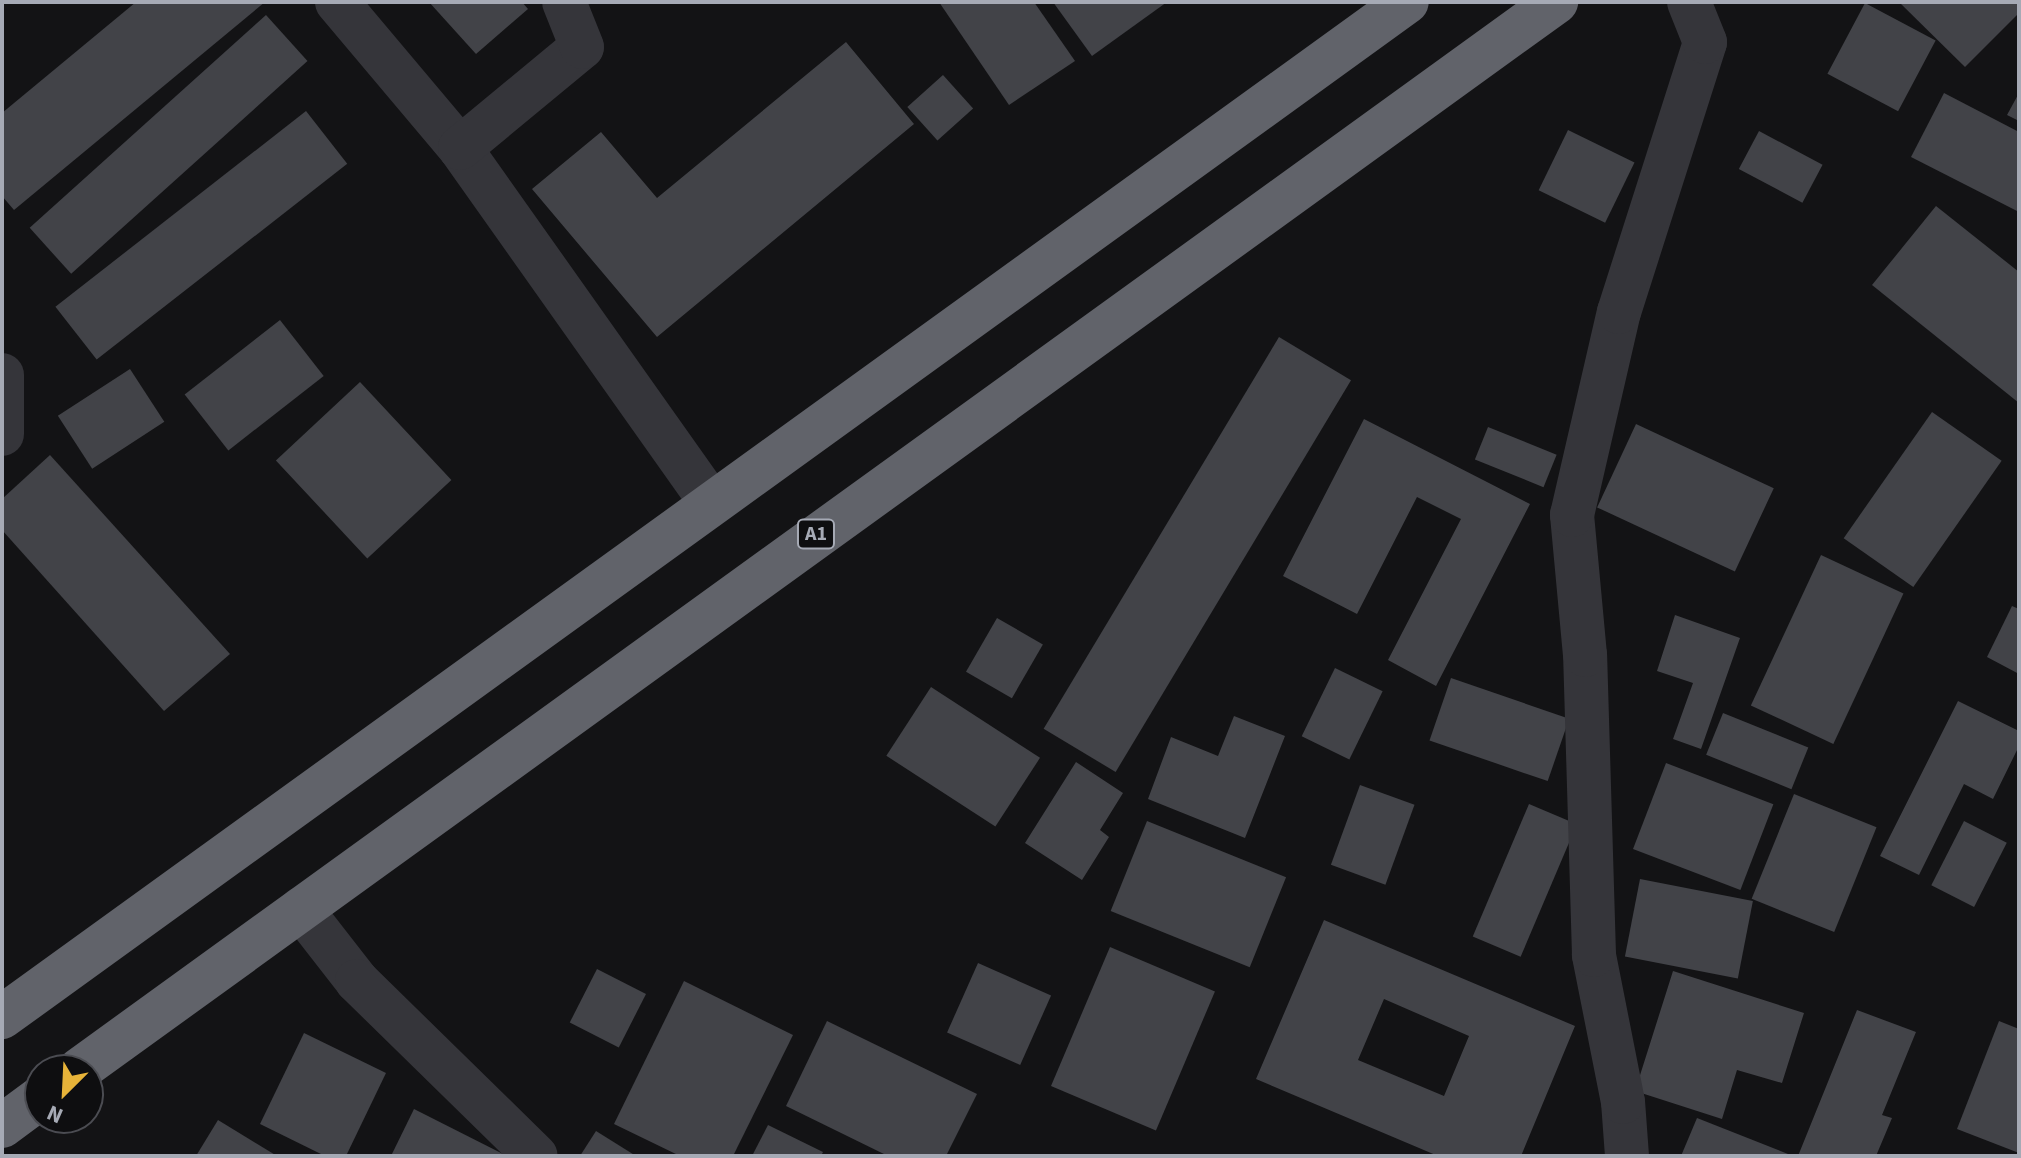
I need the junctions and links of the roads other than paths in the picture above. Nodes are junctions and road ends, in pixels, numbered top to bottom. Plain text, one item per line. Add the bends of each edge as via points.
1 (337, 2) edge
2 (564, 2) edge
3 (1407, 2) edge
4 (1556, 2) edge
5 (1689, 2) edge
6 (460, 148) junction
7 (2, 375) edge
8 (2, 434) edge
9 (711, 502) junction
10 (301, 909) junction
11 (2, 1017) edge
12 (101, 1054) edge
13 (24, 1110) edge
14 (2, 1126) edge
15 (536, 1156) edge
16 (1627, 1156) edge

1 - 6 street
2 - 6 street via 582,47
3 - 9 highway
4 - 10 highway, A1
5 - 16 street via 1705,42 1619,312 1572,515 1585,655 1594,955 1623,1102
6 - 9 street
7 - 8 street
9 - 11 highway
10 - 12 highway, A1
10 - 15 street via 357,981
13 - 14 highway

